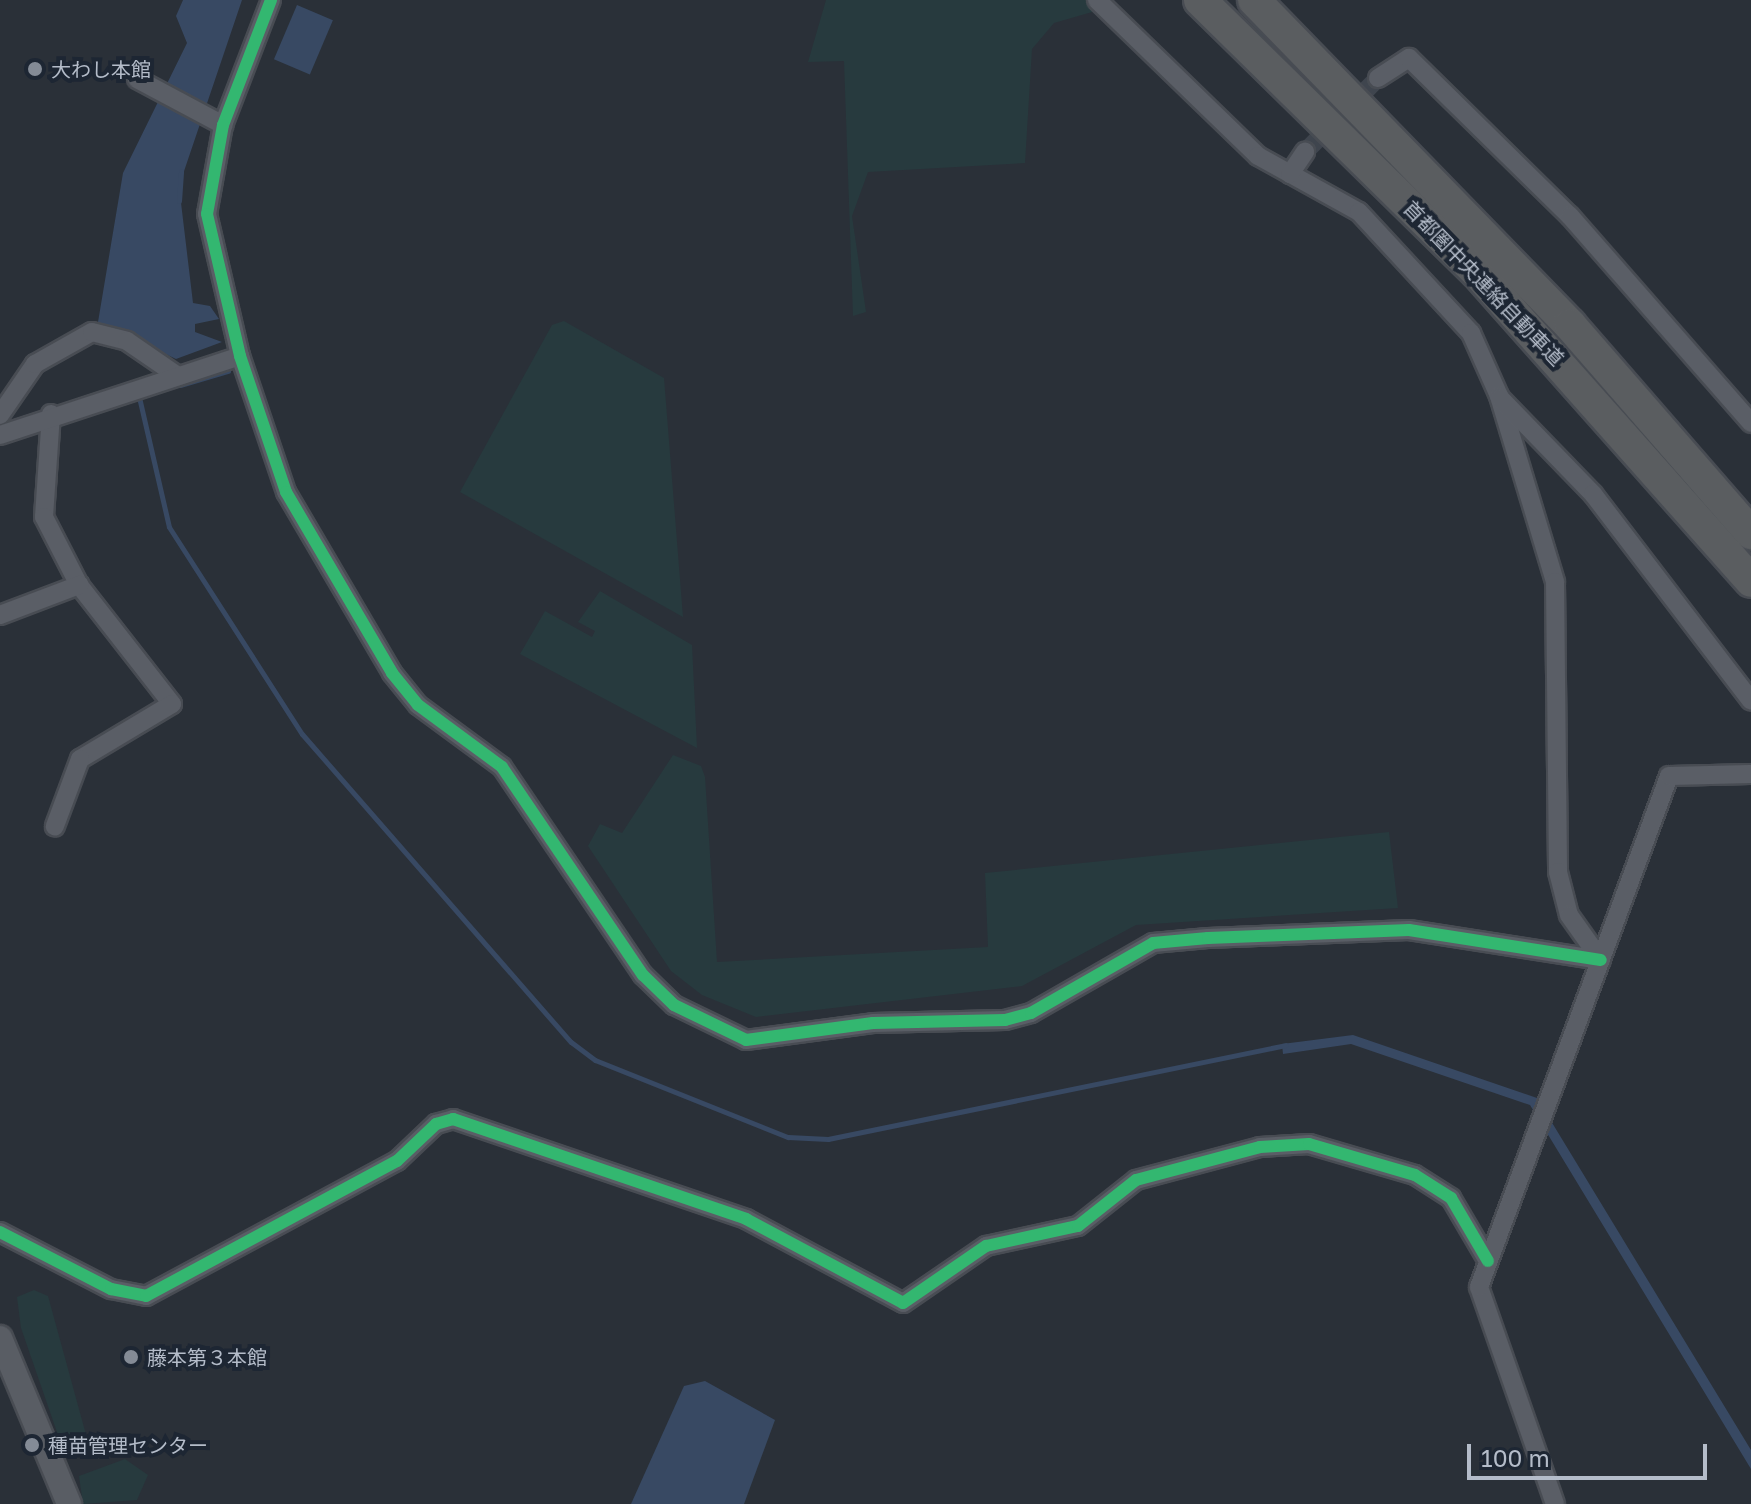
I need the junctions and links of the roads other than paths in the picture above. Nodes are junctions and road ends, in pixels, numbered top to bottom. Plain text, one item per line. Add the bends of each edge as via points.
1 (271, 0) edge
2 (1097, 0) edge
3 (1200, 0) edge
4 (1254, 0) edge
5 (1378, 78) tunnel mouth
6 (137, 79) dead end
7 (216, 121) junction
8 (1305, 152) tunnel mouth
9 (1290, 174) junction
10 (240, 356) junction
11 (175, 374) junction
12 (1499, 396) junction
13 (51, 414) junction
14 (0, 415) edge
15 (1751, 423) edge
16 (0, 435) edge
17 (1751, 533) edge
18 (1751, 581) edge
19 (79, 585) junction
20 (0, 615) edge
21 (1751, 701) edge
22 (1751, 774) edge
23 (55, 826) dead end
24 (1601, 960) junction
25 (0, 1232) edge
26 (1488, 1261) junction
27 (0, 1338) edge
28 (69, 1504) edge
29 (1555, 1504) edge

1 - 7 street
2 - 9 street via 1258,156
3 - 18 highway, 首都圏中央連絡自動車道 via 1477,272
4 - 17 highway, 首都圏中央連絡自動車道 via 1549,302
5 - 15 street via 1409,58 1570,216
6 - 7 street
7 - 10 street via 207,214
8 - 9 street
9 - 12 street via 1359,212 1399,254 1471,333
10 - 11 street
10 - 24 street via 286,492 392,673 418,705 502,767 643,975 683,1011 724,1033 769,1040 873,1023 1005,1020 1031,1013 1153,943 1208,938 1409,930
11 - 13 street
11 - 14 street via 127,341 92,332 35,364
12 - 21 street via 1593,494
12 - 24 street via 1561,623 1558,872 1569,915
13 - 16 street
13 - 19 street via 44,517
19 - 20 street
19 - 23 street via 172,704 80,759
22 - 24 street via 1669,776
24 - 26 street
25 - 26 street via 111,1289 146,1296 397,1161 436,1124 453,1119 746,1219 903,1303 986,1246 1078,1226 1136,1180 1260,1147 1309,1144 1415,1175 1451,1198
26 - 29 street via 1479,1287
27 - 28 street

